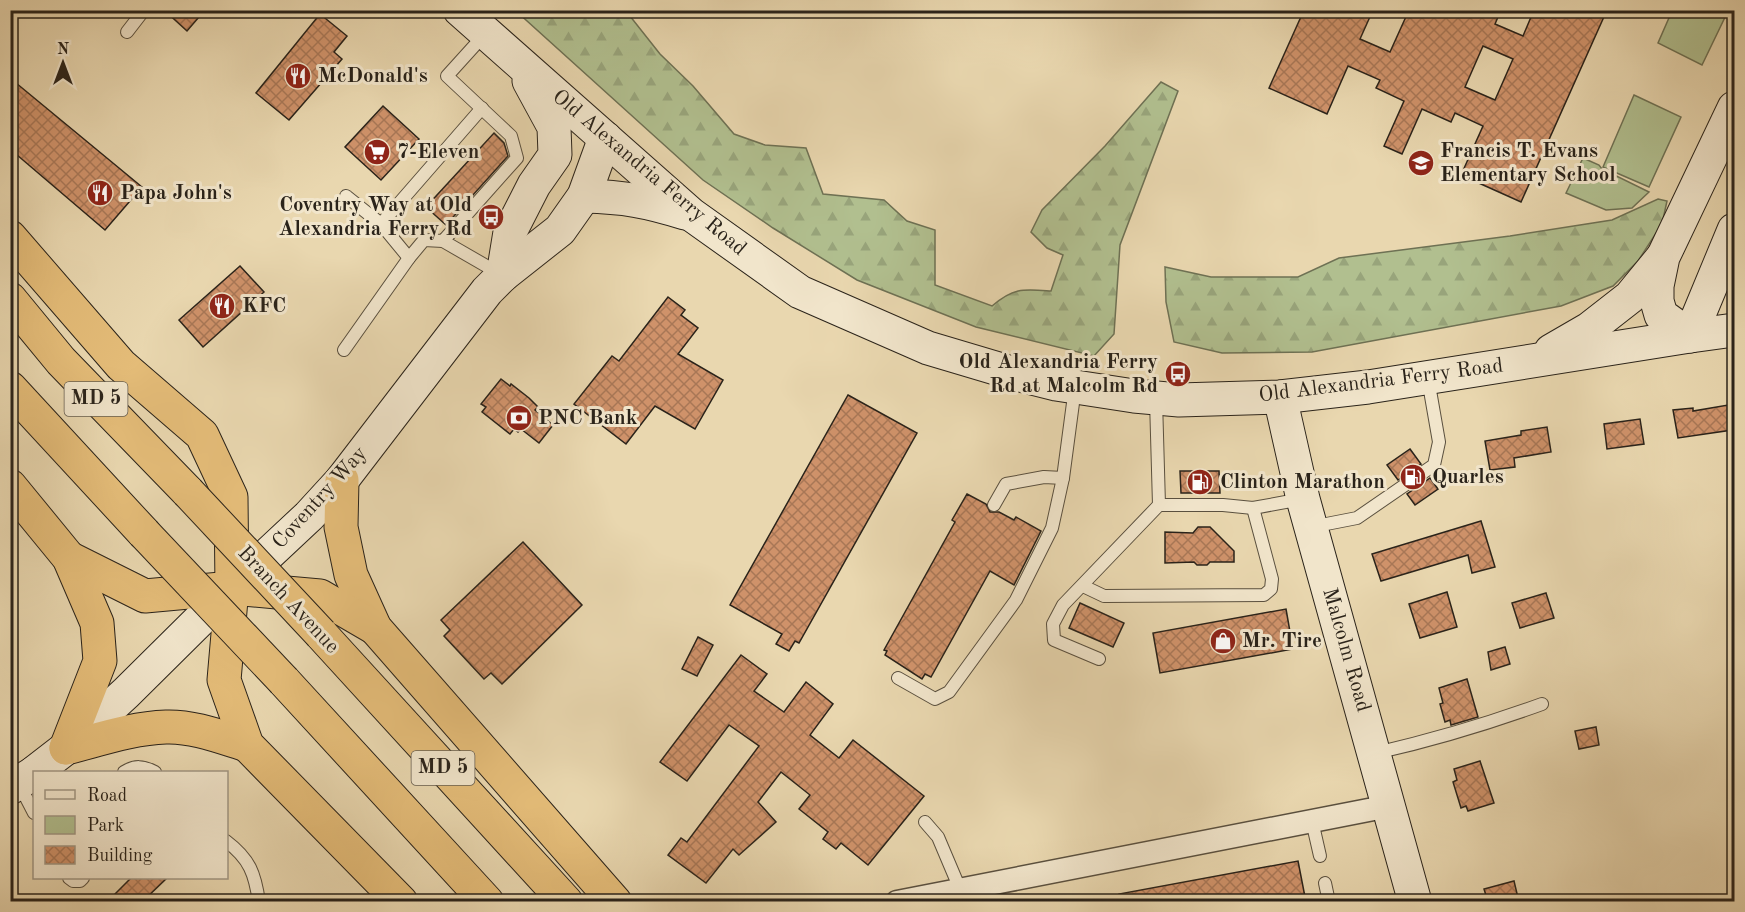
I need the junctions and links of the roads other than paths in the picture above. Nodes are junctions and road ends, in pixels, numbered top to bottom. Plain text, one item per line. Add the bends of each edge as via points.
1 (144, 10) edge
2 (460, 10) edge
3 (127, 32) dead end
4 (486, 34) junction
5 (522, 66) junction
6 (482, 108) junction
7 (1734, 108) edge
8 (605, 138) junction
9 (534, 185) junction
10 (346, 196) dead end
11 (584, 196) junction
12 (692, 215) junction
13 (381, 224) junction
14 (1734, 230) edge
15 (10, 237) edge
16 (443, 241) junction
17 (1734, 250) edge
18 (1663, 256) junction
19 (409, 258) junction
20 (1734, 267) edge
21 (503, 275) junction
22 (10, 299) edge
23 (1734, 330) edge
24 (1690, 336) junction
25 (344, 350) dead end
26 (1536, 360) junction
27 (1427, 378) junction
28 (1075, 387) junction
29 (10, 388) edge
30 (1280, 397) junction
31 (1156, 398) junction
32 (1063, 478) junction
33 (342, 480) junction
34 (10, 486) edge
35 (994, 505) dead end
36 (1159, 505) junction
37 (1253, 508) junction
38 (1307, 513) junction
39 (69, 558) junction
40 (1083, 586) junction
41 (232, 588) junction
42 (375, 628) junction
43 (1099, 659) dead end
44 (898, 678) dead end
45 (1542, 704) dead end
46 (247, 745) junction
47 (66, 748) junction
48 (1374, 753) junction
49 (35, 771) edge
50 (126, 771) edge
51 (153, 771) edge
52 (24, 779) edge
53 (1389, 806) junction
54 (33, 810) edge
55 (1312, 820) junction
56 (925, 822) dead end
57 (228, 843) edge
58 (1320, 856) dead end
59 (1325, 884) dead end
60 (960, 889) junction
61 (993, 892) edge
62 (260, 902) edge
63 (401, 902) edge
64 (487, 902) edge
65 (566, 902) edge
66 (615, 902) edge
67 (897, 902) edge
68 (1329, 902) edge
69 (1415, 902) edge

1 - 3 lane
2 - 4 main road, Old Alexandria Ferry Road
4 - 5 main road, Old Alexandria Ferry Road
4 - 6 lane via 447,76
5 - 8 main road, Old Alexandria Ferry Road
5 - 9 main road via 554,128 555,155
6 - 13 lane
6 - 16 lane via 511,136 517,158
7 - 18 main road
8 - 9 main road
8 - 11 main road, Coventry Way
8 - 12 main road, Old Alexandria Ferry Road
9 - 21 main road via 510,232
10 - 13 lane
11 - 12 main road via 624,197
11 - 21 main road, Coventry Way via 560,230
12 - 28 main road, Old Alexandria Ferry Road via 800,292 837,309 928,348
13 - 19 lane
14 - 24 main road
15 - 41 highway via 121,365 202,435 231,497
16 - 19 lane via 424,240
16 - 21 lane
17 - 20 main road
18 - 24 main road via 1657,286 1661,315
18 - 26 main road via 1630,297 1589,329
19 - 25 lane
21 - 33 main road, Coventry Way
22 - 65 highway, Branch Avenue / MD 5, bridge via 61,361 321,634
23 - 24 main road, Old Alexandria Ferry Road
24 - 26 main road, Old Alexandria Ferry Road
26 - 27 main road, Old Alexandria Ferry Road
27 - 30 main road, Old Alexandria Ferry Road
27 - 38 lane via 1439,442 1434,465 1357,518
28 - 31 main road, Old Alexandria Ferry Road
28 - 32 lane
29 - 64 highway, MD 5, bridge
30 - 31 main road, Old Alexandria Ferry Road
30 - 38 main road, Malcolm Road
31 - 36 lane
32 - 35 lane via 1006,484
32 - 44 lane via 1052,528 1016,600 949,692 935,699
33 - 41 main road, Coventry Way
33 - 42 highway via 341,527 351,575
34 - 39 highway
36 - 37 lane
36 - 40 lane
37 - 38 lane
37 - 40 lane via 1272,579 1271,589 1264,595 1104,596
38 - 48 main road, Malcolm Road
39 - 41 highway via 145,596
39 - 47 highway via 97,623 100,661
40 - 43 lane via 1063,605 1053,624 1054,640
41 - 42 highway via 320,596
41 - 46 highway via 224,680
41 - 47 main road, Coventry Way
42 - 66 highway
45 - 48 lane via 1431,741
46 - 47 highway via 165,727
46 - 63 highway
47 - 49 main road, Coventry Way
48 - 53 main road, Malcolm Road
50 - 51 lane via 141,766
52 - 54 lane
53 - 55 street
53 - 69 main road, Malcolm Road
55 - 58 lane
55 - 61 street
56 - 60 lane via 939,837
57 - 62 lane via 248,862
59 - 68 lane
60 - 61 street
60 - 67 street

